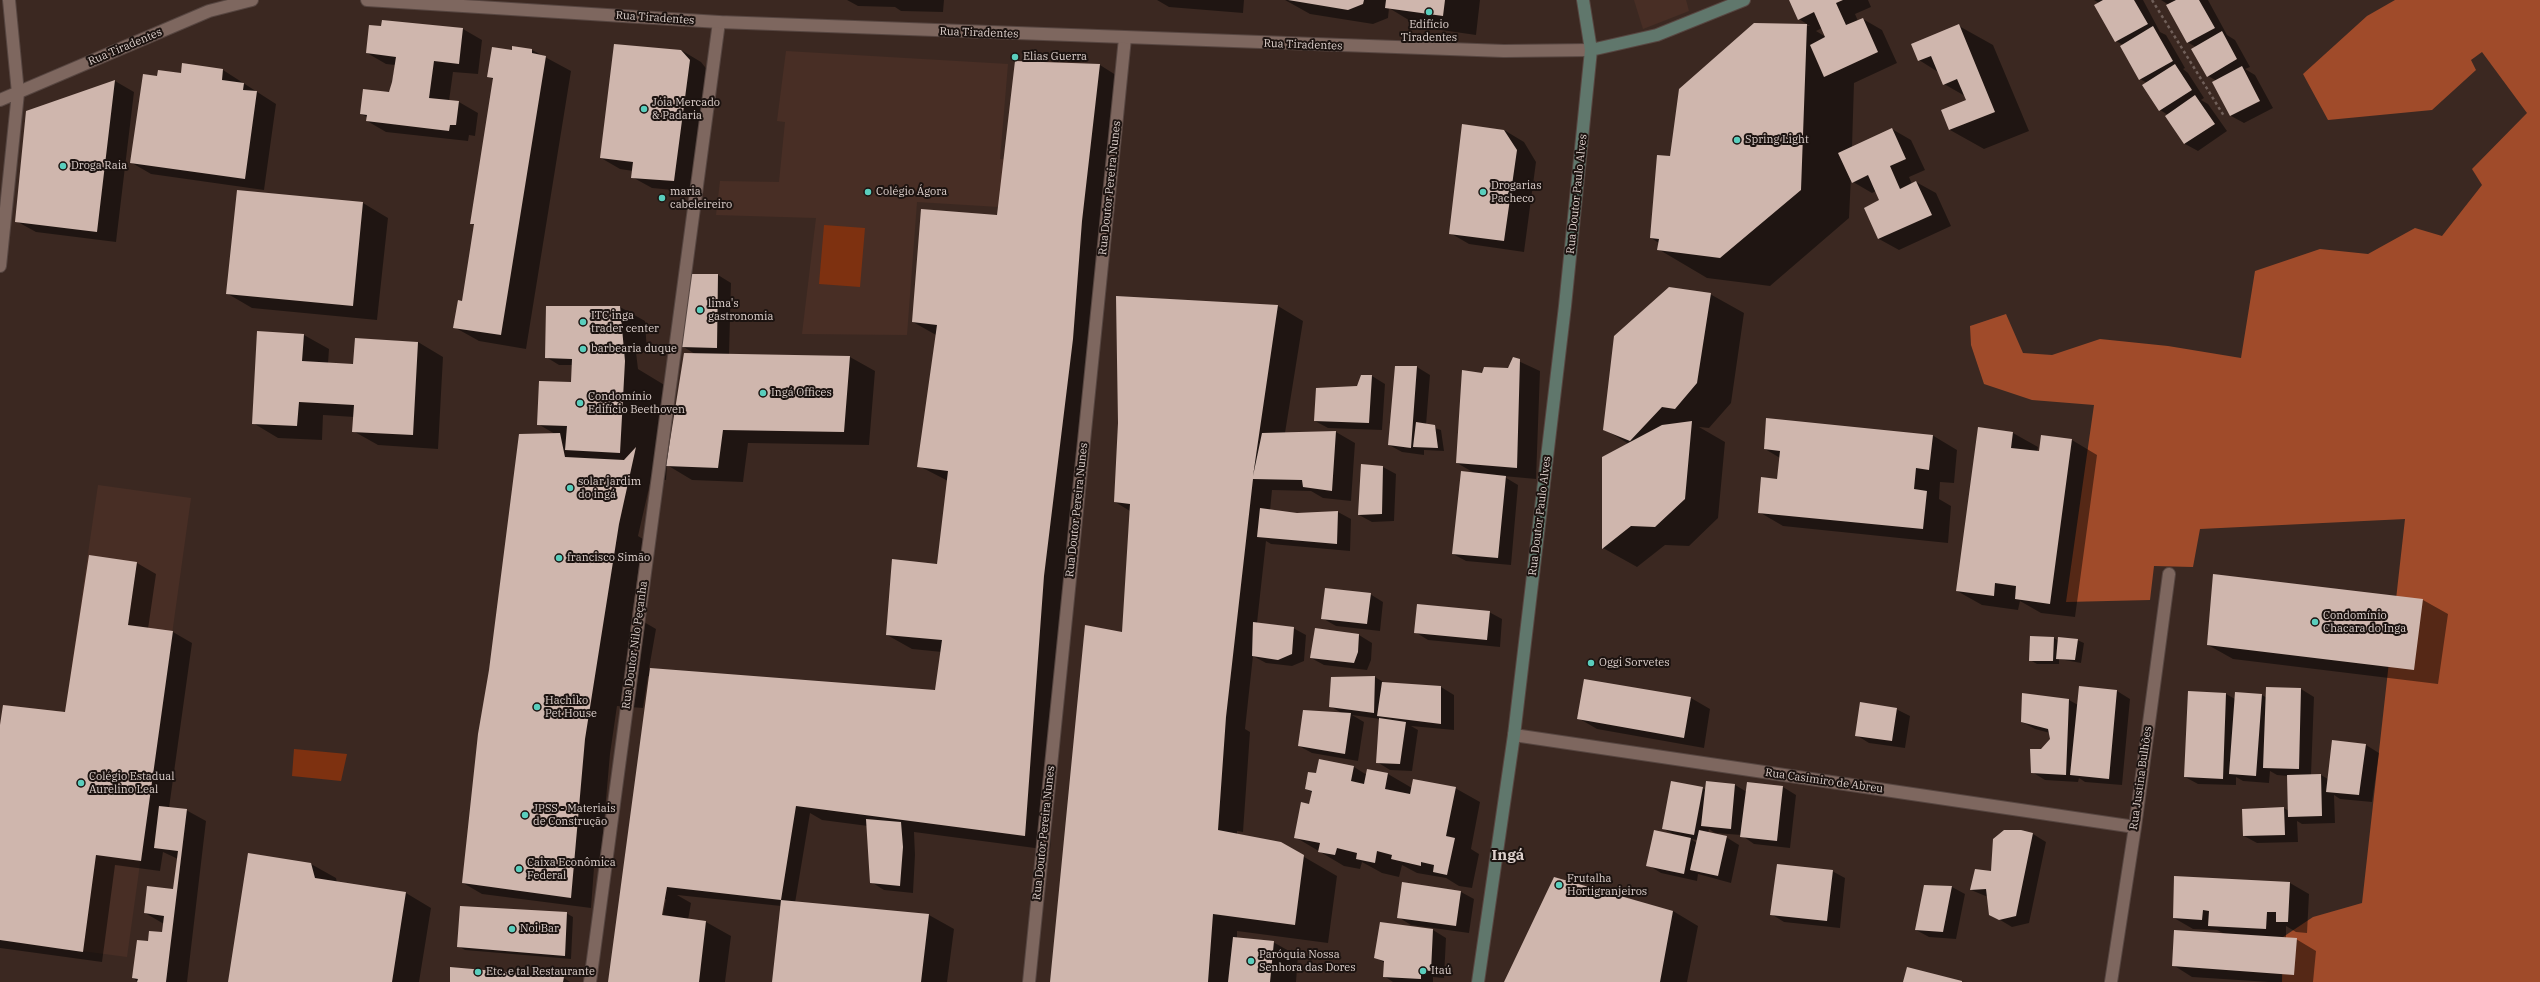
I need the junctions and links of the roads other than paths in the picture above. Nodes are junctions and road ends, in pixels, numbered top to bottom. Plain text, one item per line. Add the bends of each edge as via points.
1 (9, 0) edge
2 (252, 0) edge
3 (367, 0) edge
4 (1583, 0) edge
5 (1744, 0) edge
6 (719, 22) junction
7 (1125, 38) junction
8 (1592, 50) junction
9 (18, 93) junction
10 (0, 100) edge
11 (0, 266) edge
12 (2169, 574) dead end
13 (1514, 735) junction
14 (2135, 827) junction
15 (590, 982) edge
16 (1029, 982) edge
17 (1478, 982) edge
18 (2111, 982) edge

1 - 9 street
2 - 9 street, Rua Tiradentes via 210,11
3 - 6 street, Rua Tiradentes
4 - 8 main road, Rua Doutor Paulo Alves
5 - 8 main road via 1657,35
6 - 7 street, Rua Tiradentes
6 - 15 street, Rua Doutor Nilo Peçanha
7 - 8 street, Rua Tiradentes via 1504,51
7 - 16 street, Rua Doutor Pereira Nunes
8 - 13 main road, Rua Doutor Paulo Alves via 1565,306
9 - 10 street, Rua Tiradentes
9 - 11 street
12 - 14 street, Rua Justina Bulhões
13 - 14 street, Rua Casimiro de Abreu
13 - 17 main road, Rua Doutor Paulo Alves
14 - 18 street, Rua Justina Bulhões

